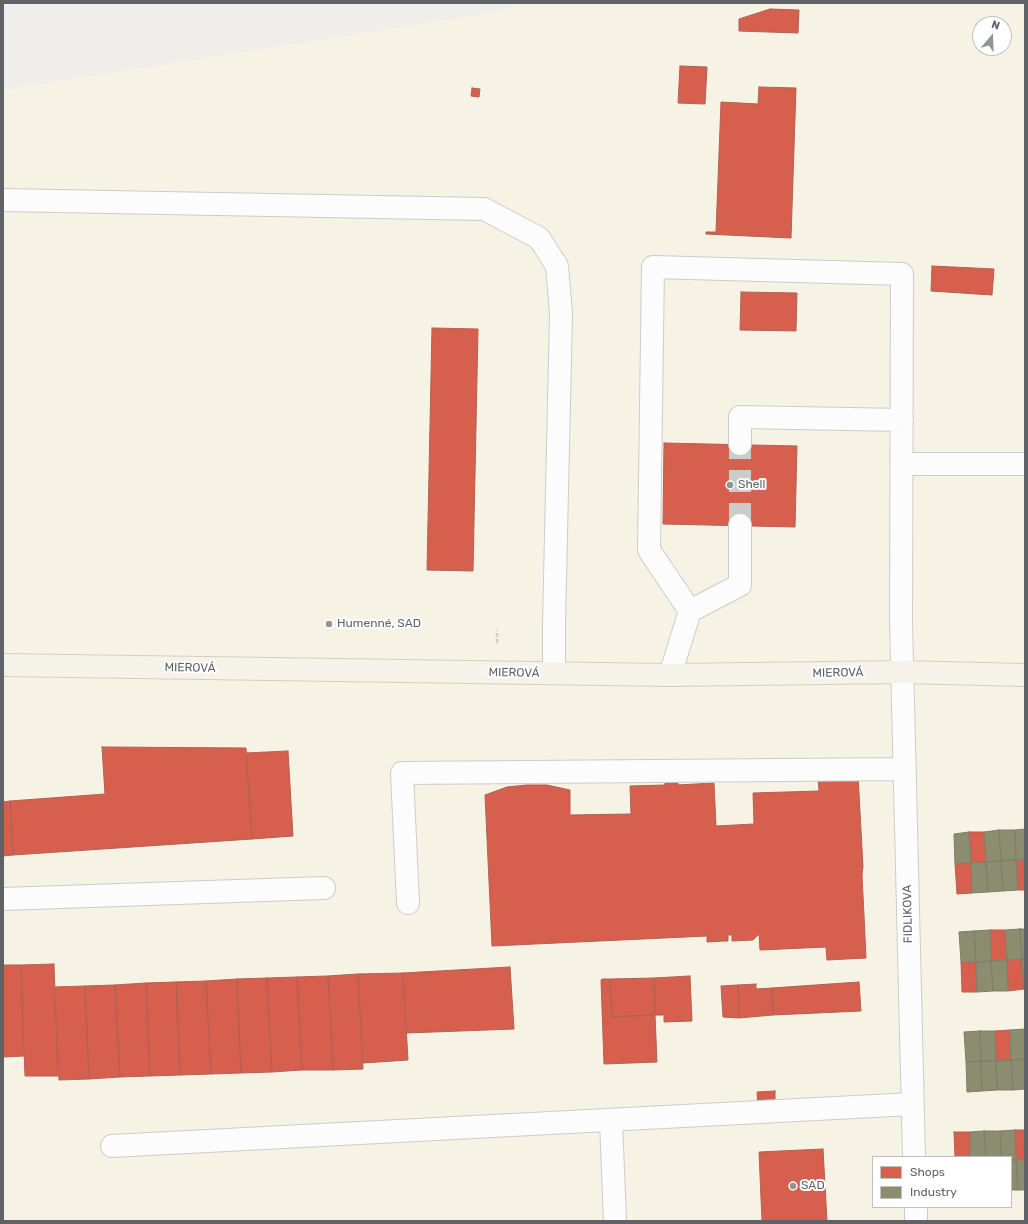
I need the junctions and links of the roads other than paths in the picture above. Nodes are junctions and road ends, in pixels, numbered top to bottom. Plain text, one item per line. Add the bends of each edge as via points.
1 (3, 200) edge
2 (902, 420) junction
3 (740, 444) tunnel mouth
4 (902, 464) junction
5 (1025, 464) edge
6 (740, 525) tunnel mouth
7 (690, 610) junction
8 (3, 665) edge
9 (903, 672) junction
10 (554, 673) junction
11 (670, 675) junction
12 (1025, 675) edge
13 (905, 769) junction
14 (324, 888) dead end
15 (3, 899) edge
16 (408, 902) dead end
17 (912, 1104) junction
18 (611, 1121) junction
19 (112, 1146) dead end
20 (914, 1156) edge
21 (916, 1208) edge
22 (615, 1221) edge
23 (916, 1221) edge

1 - 10 street via 484,209 539,238 557,266 561,313
2 - 3 street via 740,417
2 - 4 street, FIDLIKOVA
2 - 7 street, FIDLIKOVA via 902,274 653,267 650,550
4 - 5 street
4 - 9 street, FIDLIKOVA
6 - 7 street via 740,585
7 - 11 street
8 - 10 main road, MIEROVÁ
9 - 11 main road, MIEROVÁ
9 - 12 main road, MIEROVÁ
9 - 13 street, FIDLIKOVA
10 - 11 main road, MIEROVÁ
13 - 16 street via 402,773
13 - 17 street, FIDLIKOVA
14 - 15 street
17 - 18 street
17 - 20 street, FIDLIKOVA
18 - 19 street
18 - 22 street
21 - 23 street

